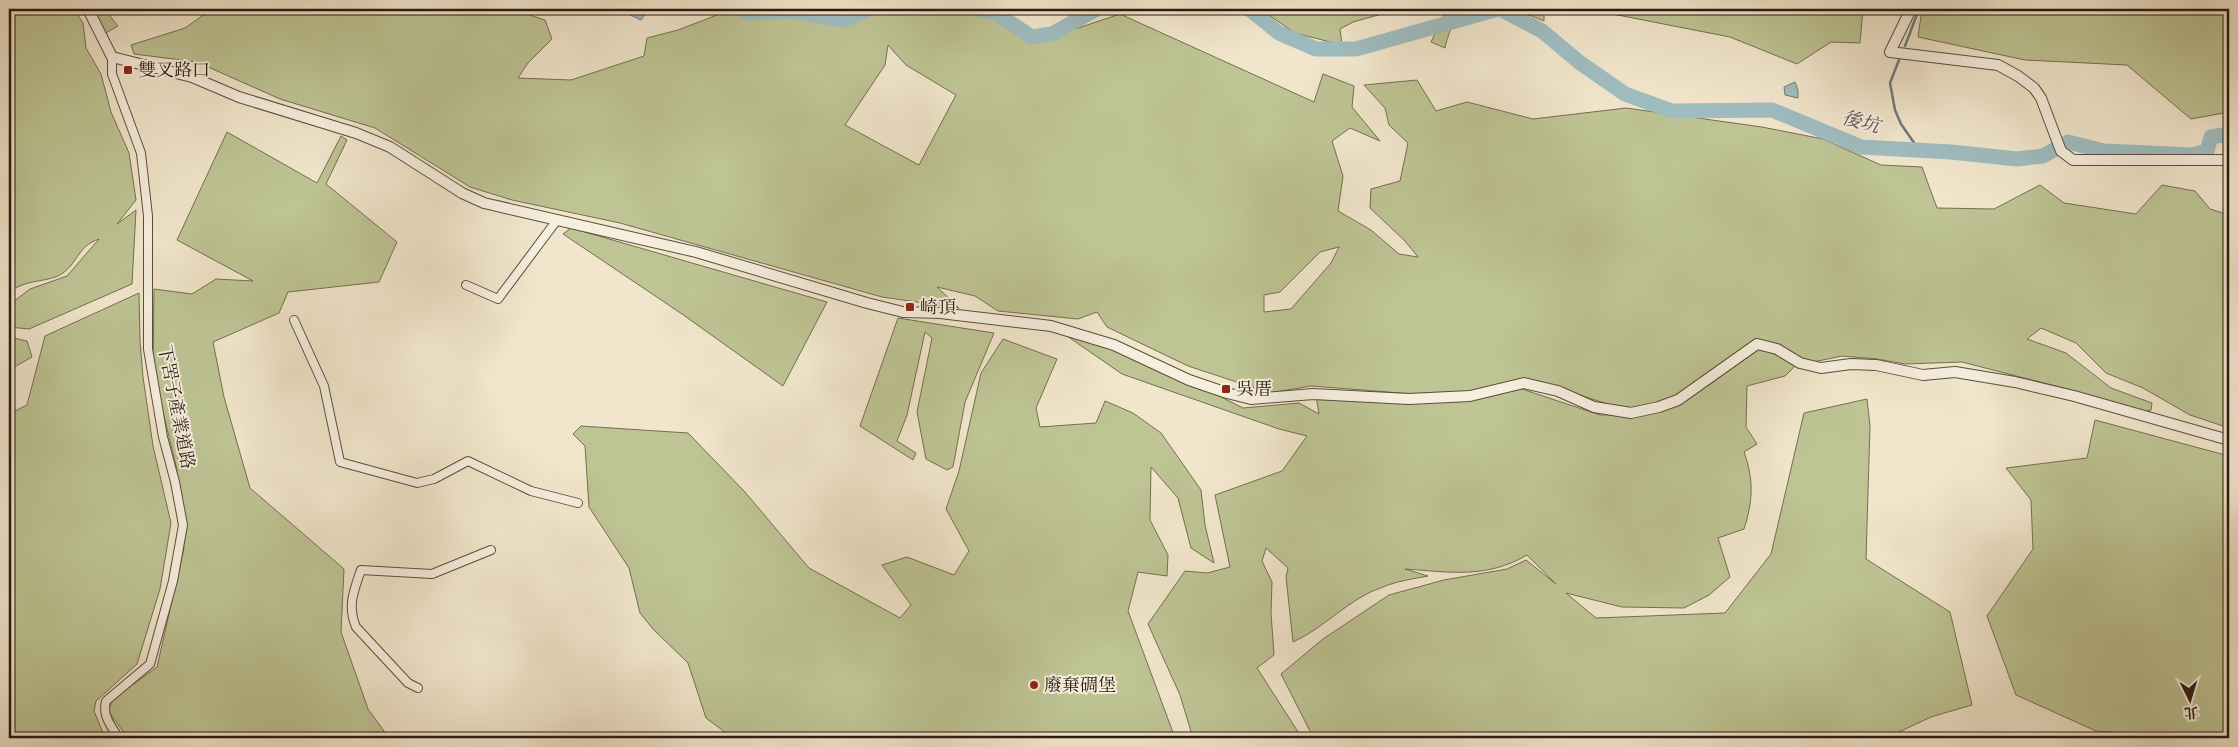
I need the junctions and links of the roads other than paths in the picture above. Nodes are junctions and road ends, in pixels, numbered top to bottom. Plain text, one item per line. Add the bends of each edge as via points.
1 (88, 9) edge
2 (1911, 9) edge
3 (112, 57) junction
4 (2229, 160) edge
5 (557, 220) junction
6 (466, 285) dead end
7 (294, 320) dead end
8 (2229, 440) edge
9 (578, 503) dead end
10 (491, 550) dead end
11 (418, 688) dead end
12 (119, 738) edge

1 - 3 street
2 - 4 street via 1890,52 1998,65 2034,88 2062,152 2073,160
3 - 5 street via 192,77 239,97 356,133 390,147 462,193 484,203
3 - 12 street, 下罟子產業道路 via 112,74 141,153 148,216 148,349 162,437 183,525 174,581 150,664 106,701 106,720
5 - 6 street via 498,299
5 - 8 street via 696,252 903,312 1051,326 1114,345 1189,380 1251,399 1313,394 1409,399 1462,397 1524,383 1558,392 1594,407 1631,413 1678,400 1756,344 1821,368 1876,365 1923,375 1955,372 2015,382
7 - 9 street via 324,386 340,462 417,483 434,479 468,461 531,490
10 - 11 street via 432,574 361,570 351,596 351,616 356,627 408,683

